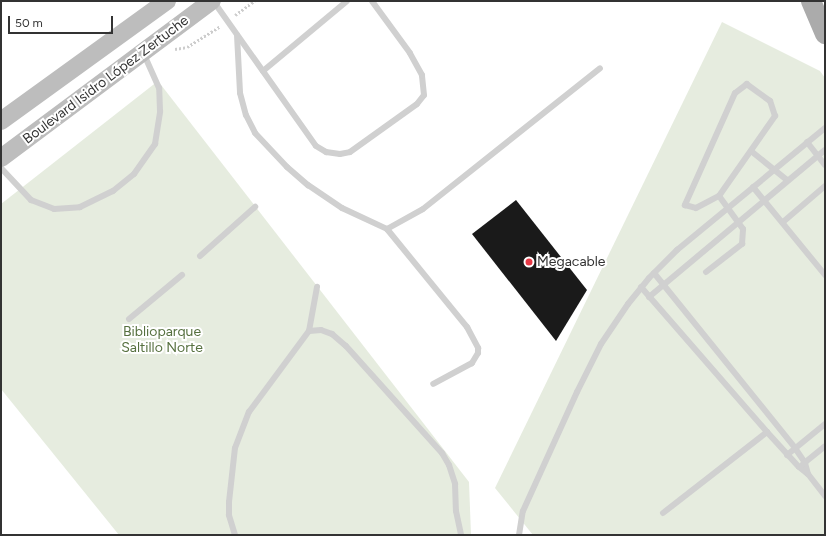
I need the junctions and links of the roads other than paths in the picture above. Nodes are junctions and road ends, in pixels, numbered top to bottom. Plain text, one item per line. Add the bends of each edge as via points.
1 (167, 1) edge
2 (213, 1) edge
3 (347, 1) edge
4 (372, 1) edge
5 (811, 1) edge
6 (825, 34) edge
7 (237, 35) junction
8 (144, 53) junction
9 (600, 68) dead end
10 (263, 71) junction
11 (1, 121) edge
12 (825, 128) edge
13 (807, 142) junction
14 (825, 150) edge
15 (751, 152) junction
16 (818, 156) junction
17 (1, 158) edge
18 (825, 165) edge
19 (1, 168) edge
20 (774, 169) junction
21 (788, 180) junction
22 (825, 186) edge
23 (753, 187) junction
24 (719, 196) junction
25 (764, 199) junction
26 (255, 207) dead end
27 (728, 207) junction
28 (739, 220) junction
29 (783, 222) junction
30 (387, 229) junction
31 (200, 256) dead end
32 (654, 272) junction
33 (706, 272) dead end
34 (182, 275) dead end
35 (825, 275) edge
36 (663, 283) junction
37 (318, 287) dead end
38 (641, 288) junction
39 (649, 297) junction
40 (129, 318) dead end
41 (309, 332) junction
42 (433, 384) dead end
43 (825, 424) edge
44 (766, 432) junction
45 (825, 446) edge
46 (796, 448) junction
47 (787, 455) junction
48 (806, 463) junction
49 (798, 468) junction
50 (808, 474) junction
51 (825, 496) edge
52 (663, 513) dead end
53 (236, 535) edge
54 (461, 535) edge
55 (519, 535) edge

1 - 11 main road, Boulevard Isidro López Zertuche
2 - 7 lane
2 - 8 main road, Boulevard Isidro López Zertuche
3 - 10 lane
4 - 10 lane via 419,69 424,95 417,104 350,152 326,152 316,146
5 - 6 main road
7 - 10 lane
7 - 30 lane via 240,93 246,116 255,133 308,185 342,208
8 - 17 main road, Boulevard Isidro López Zertuche
8 - 19 lane via 159,88 160,111 155,144 134,174 80,207 54,210 31,200
9 - 30 lane via 423,209
12 - 13 lane
13 - 16 lane
13 - 20 lane
14 - 16 lane
15 - 20 lane
15 - 24 lane
15 - 24 lane via 772,122 775,112 770,101 747,84 735,93 685,205 696,208
16 - 18 lane
16 - 21 lane
20 - 21 lane
20 - 23 lane
21 - 25 lane
22 - 29 lane
23 - 25 lane
23 - 27 lane
24 - 27 lane
25 - 28 lane
25 - 29 lane
26 - 31 lane
27 - 28 lane
27 - 32 lane
28 - 33 lane via 744,235 742,244
28 - 36 lane
29 - 35 lane
30 - 42 lane via 467,327 478,348 472,362
32 - 36 lane
32 - 38 lane
34 - 40 lane
36 - 39 lane
36 - 46 lane
37 - 41 lane
38 - 39 lane
38 - 55 lane via 601,344 585,376 523,511
39 - 44 lane
41 - 53 lane via 249,412 235,448 229,515
41 - 54 lane via 321,330 332,334 346,346 435,443 453,474
43 - 46 lane
44 - 47 lane
44 - 52 lane
45 - 48 lane
46 - 47 lane
46 - 48 lane
47 - 49 lane
48 - 49 lane
48 - 50 lane
49 - 50 lane
50 - 51 lane

